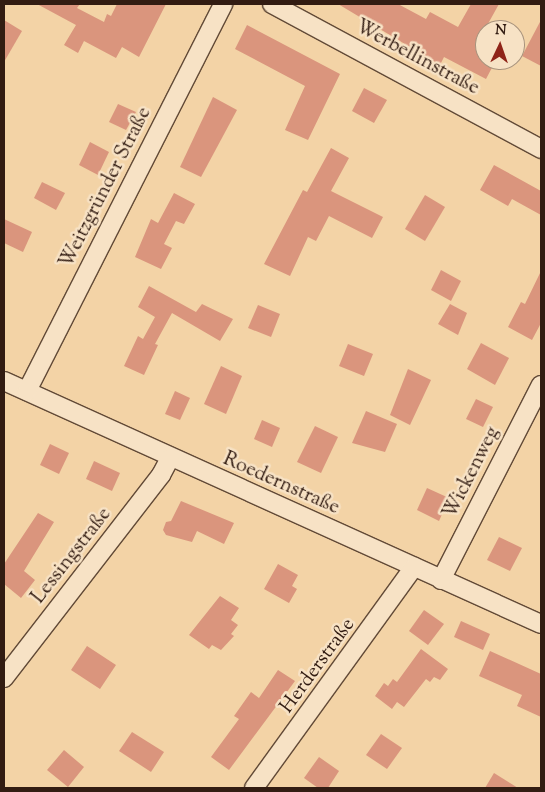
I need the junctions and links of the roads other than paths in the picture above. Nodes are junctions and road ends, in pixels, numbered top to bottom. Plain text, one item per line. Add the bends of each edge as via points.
1 (223, 4) edge
2 (272, 4) edge
3 (541, 149) edge
4 (4, 380) edge
5 (541, 385) edge
6 (27, 391) junction
7 (170, 458) junction
8 (414, 568) junction
9 (441, 580) junction
10 (541, 624) edge
11 (4, 678) edge
12 (254, 788) edge

1 - 6 street, Weitzgründer Straße
2 - 3 street, Werbellinstraße
4 - 6 street, Roedernstraße
5 - 9 street, Wickenweg
6 - 7 street, Roedernstraße
7 - 8 street, Roedernstraße
7 - 11 street, Lessingstraße via 161,475
8 - 9 street, Roedernstraße
8 - 12 street, Herderstraße
9 - 10 street, Roedernstraße

